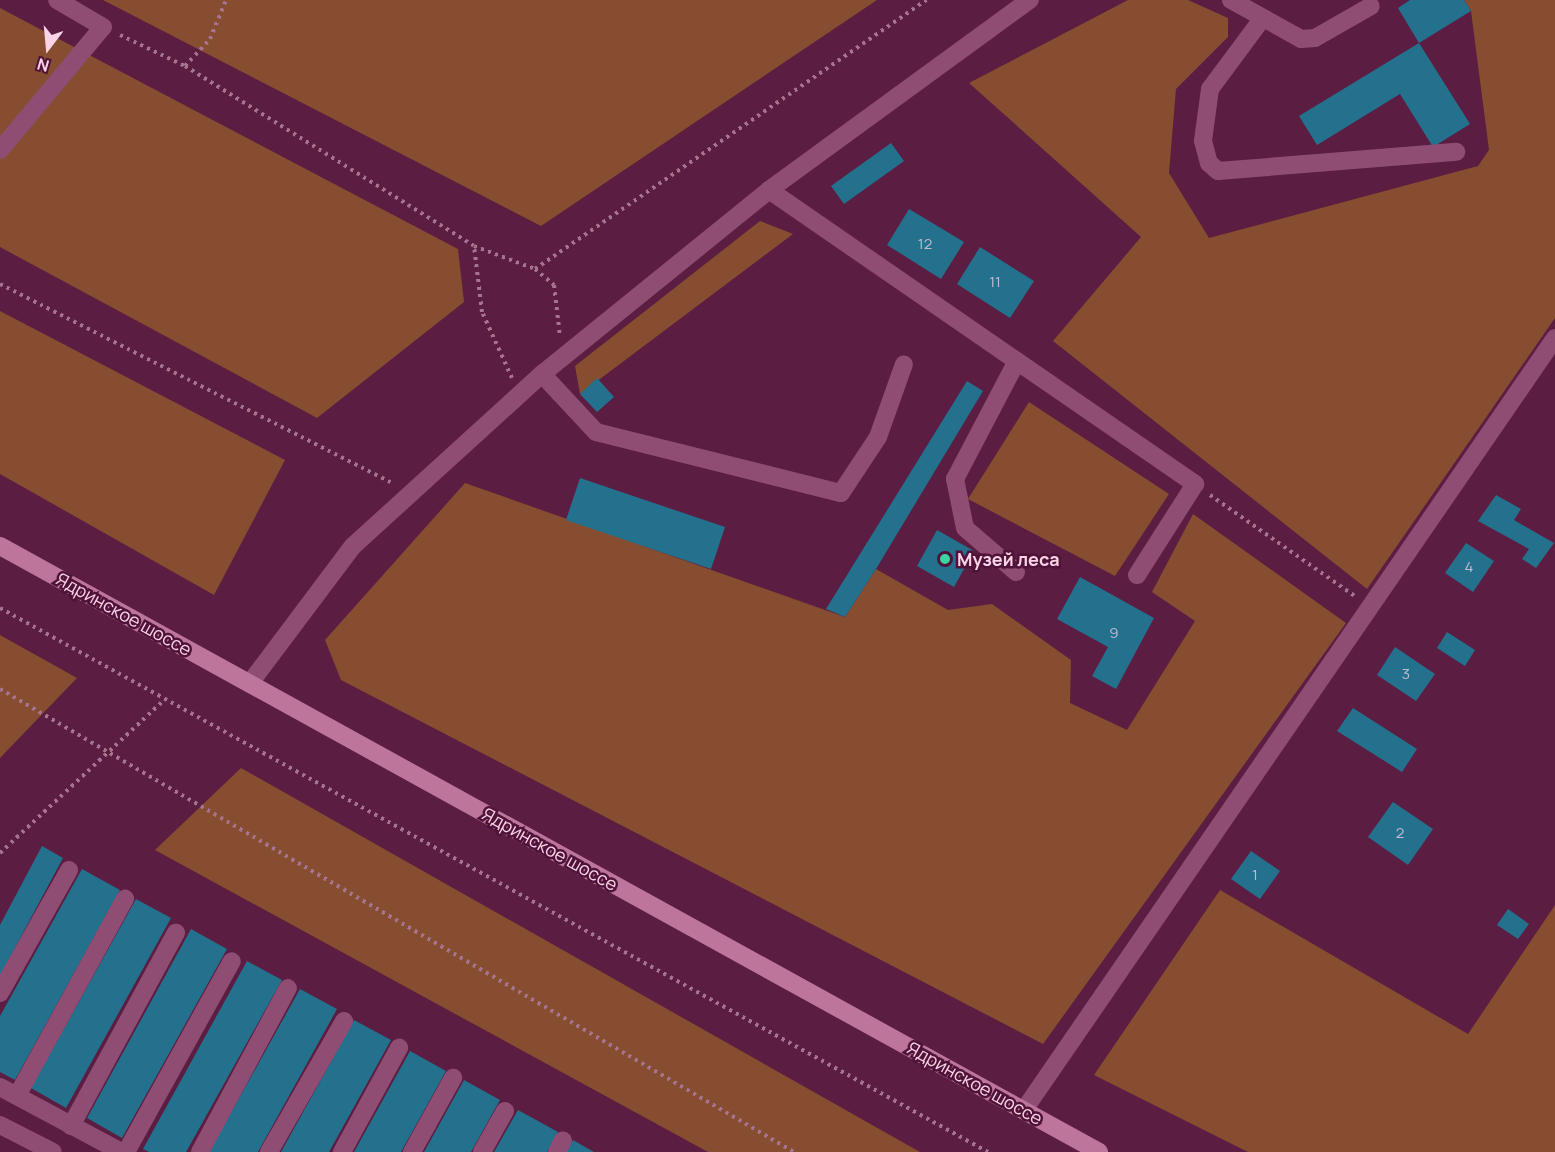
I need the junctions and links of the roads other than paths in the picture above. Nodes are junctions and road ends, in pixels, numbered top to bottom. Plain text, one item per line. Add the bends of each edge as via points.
1 (57, 0) edge
2 (1030, 0) edge
3 (1232, 0) edge
4 (1371, 6) dead end
5 (1262, 20) junction
6 (0, 150) edge
7 (1456, 152) dead end
8 (769, 190) junction
9 (1555, 338) edge
10 (1017, 361) junction
11 (904, 364) dead end
12 (542, 374) junction
13 (0, 546) edge
14 (1016, 572) dead end
15 (1137, 575) dead end
16 (250, 683) junction
17 (69, 870) dead end
18 (125, 899) dead end
19 (176, 933) dead end
20 (232, 961) dead end
21 (288, 988) dead end
22 (0, 993) edge
23 (344, 1021) dead end
24 (399, 1048) dead end
25 (453, 1078) dead end
26 (0, 1087) edge
27 (17, 1096) junction
28 (1024, 1110) junction
29 (505, 1111) dead end
30 (0, 1125) edge
31 (71, 1126) junction
32 (53, 1152) edge
33 (121, 1152) edge
34 (126, 1152) edge
35 (200, 1152) edge
36 (269, 1152) edge
37 (342, 1152) edge
38 (412, 1152) edge
39 (482, 1152) edge
40 (1099, 1152) edge

1 - 6 street via 103,27
2 - 8 street
3 - 5 street
4 - 5 street via 1315,38 1284,34
5 - 7 street via 1210,89 1203,141 1209,163 1218,171
8 - 10 street
8 - 12 street
9 - 28 street
10 - 14 street via 955,479 965,528
10 - 15 street via 1195,484
11 - 12 street via 878,437 841,493 597,432
12 - 16 street via 353,546
13 - 16 main road, Ядринское шоссе
16 - 28 main road, Ядринское шоссе
17 - 22 street
18 - 27 street
19 - 31 street
20 - 34 street
21 - 35 street
23 - 36 street
24 - 37 street
25 - 38 street
26 - 27 street
27 - 31 street
28 - 40 main road, Ядринское шоссе
29 - 39 street
30 - 32 street
31 - 33 street

